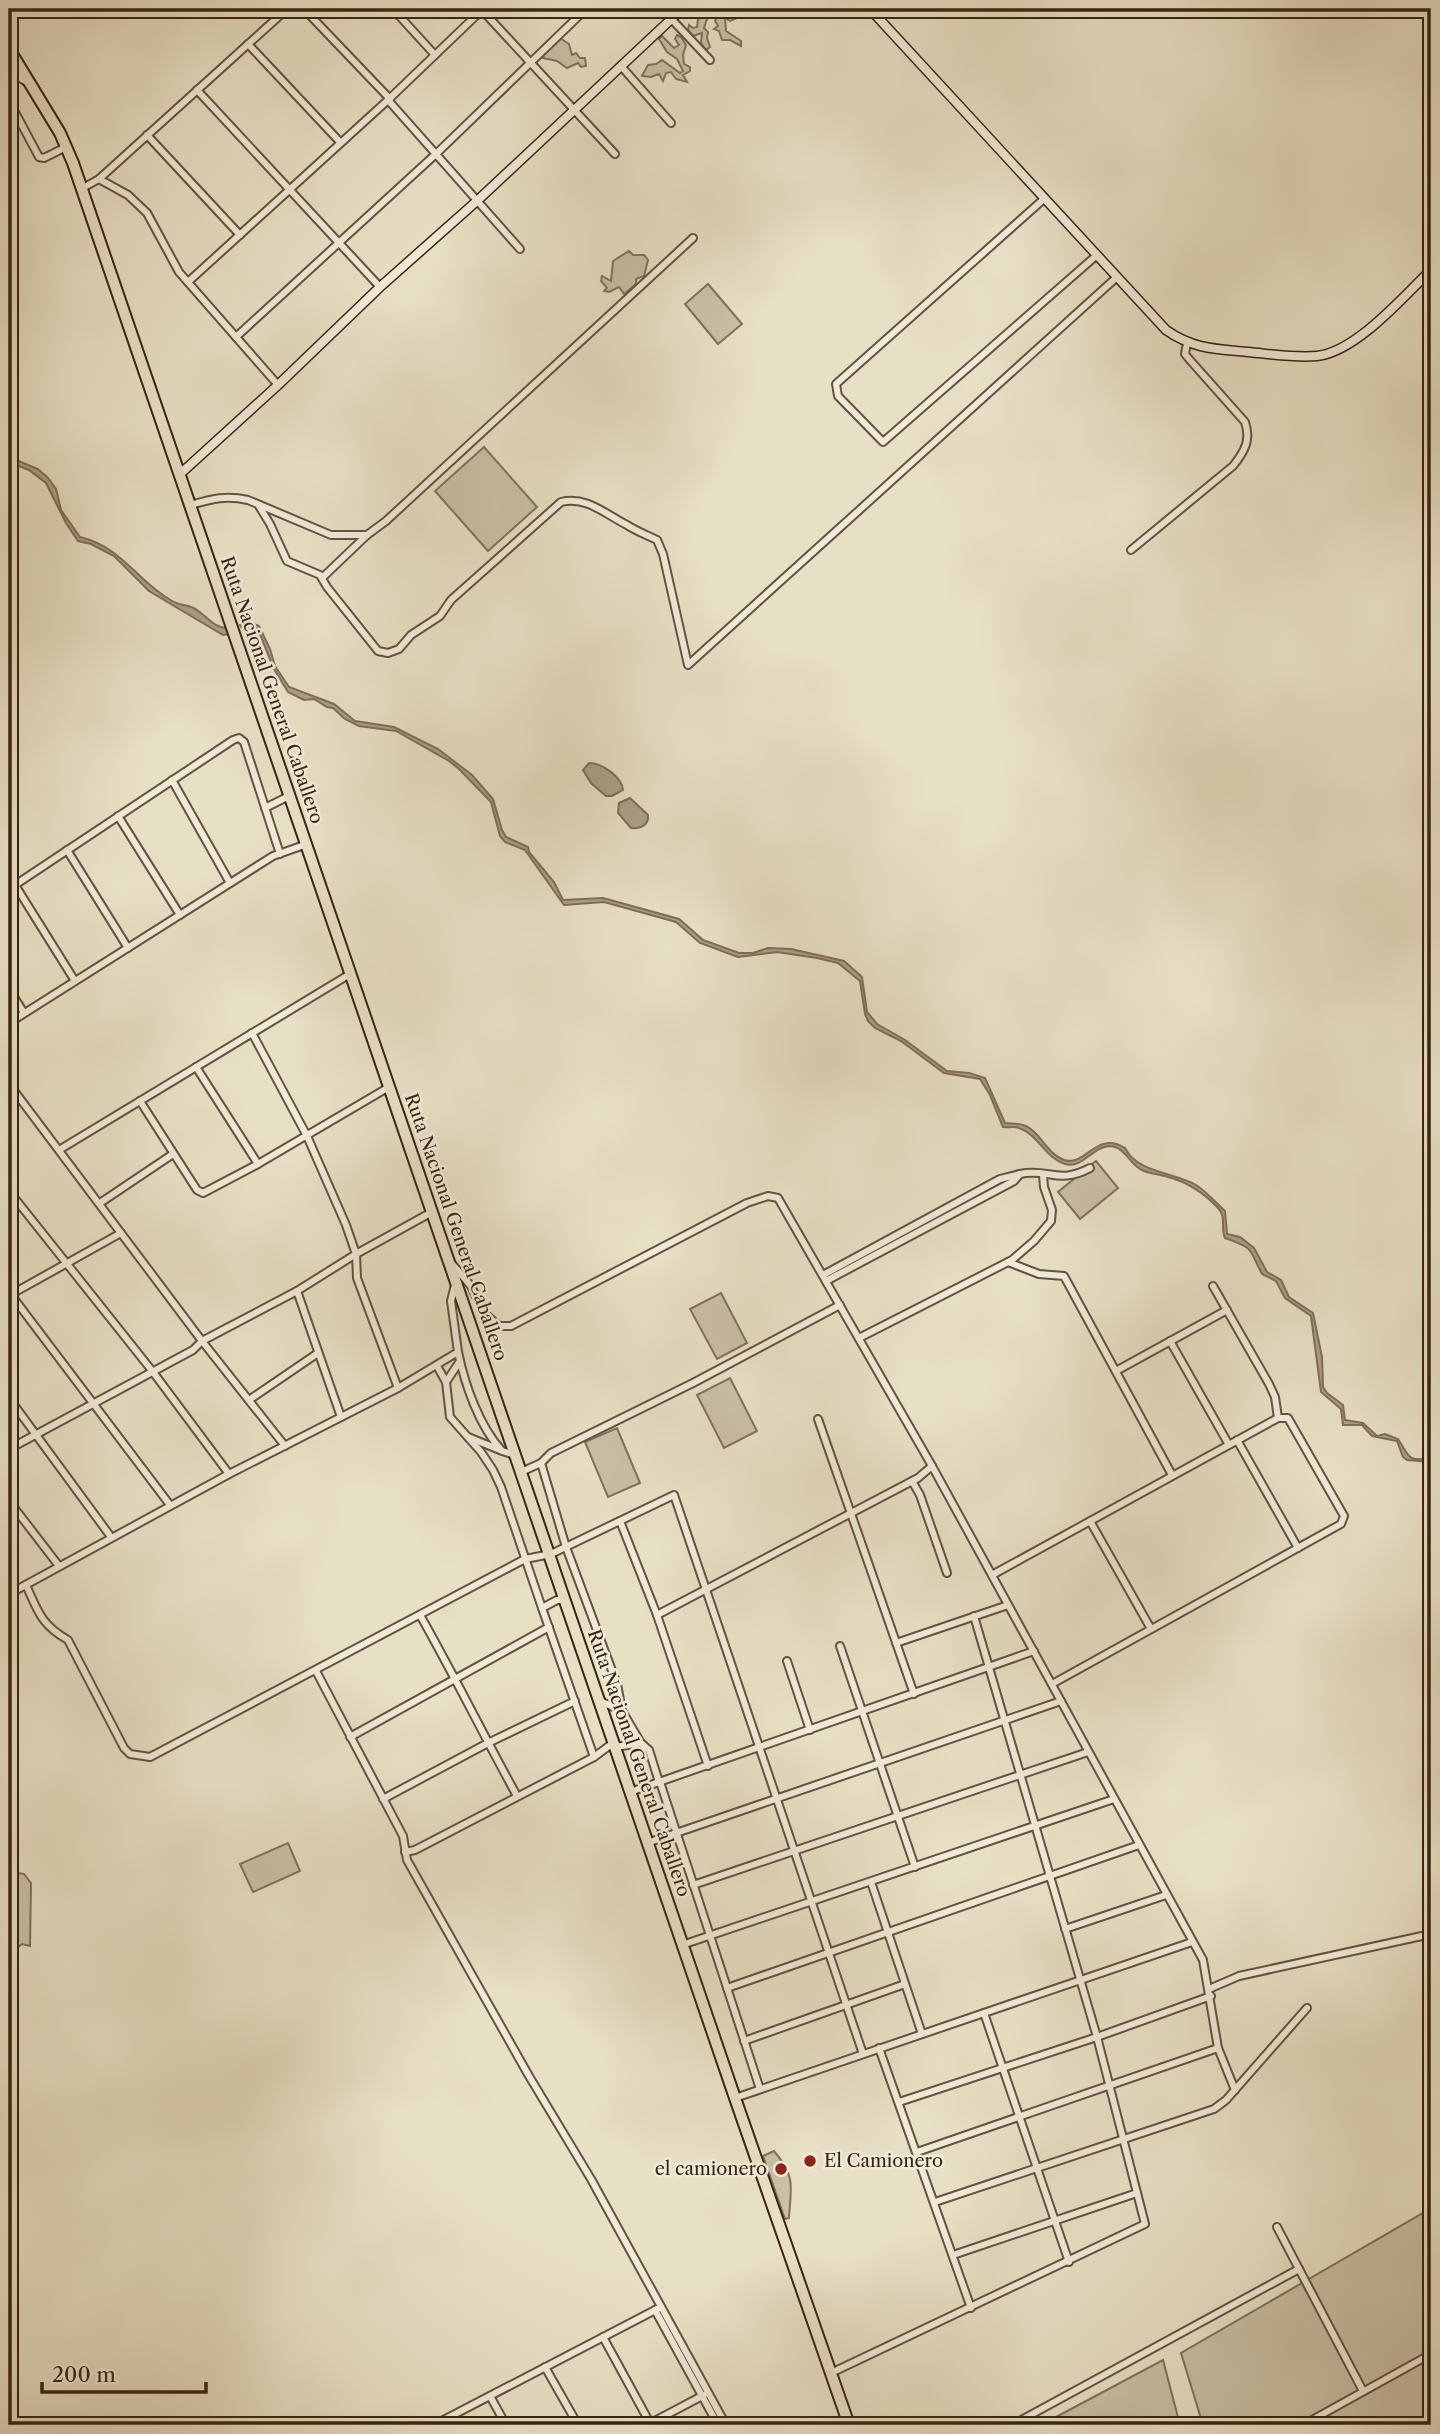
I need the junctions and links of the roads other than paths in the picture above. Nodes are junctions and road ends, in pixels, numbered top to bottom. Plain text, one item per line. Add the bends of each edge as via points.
1 (287, 9) edge
2 (304, 9) edge
3 (393, 9) edge
4 (482, 9) edge
5 (586, 9) edge
6 (663, 9) edge
7 (682, 9) edge
8 (870, 9) edge
9 (671, 18) junction
10 (248, 44) junction
11 (9, 49) edge
12 (435, 55) junction
13 (710, 60) dead end
14 (531, 61) junction
15 (621, 66) junction
16 (9, 71) edge
17 (34, 87) junction
18 (197, 90) junction
19 (389, 99) junction
20 (9, 101) edge
21 (574, 109) junction
22 (671, 123) dead end
23 (147, 135) junction
24 (340, 142) junction
25 (66, 147) junction
26 (437, 153) junction
27 (615, 154) dead end
28 (99, 179) junction
29 (81, 189) junction
30 (290, 190) junction
31 (1045, 198) junction
32 (478, 200) junction
33 (240, 235) junction
34 (693, 238) dead end
35 (338, 242) junction
36 (520, 249) dead end
37 (1097, 255) junction
38 (1431, 270) edge
39 (1117, 277) junction
40 (188, 282) junction
41 (380, 287) junction
42 (236, 337) junction
43 (1187, 343) junction
44 (278, 385) junction
45 (179, 475) junction
46 (190, 505) junction
47 (259, 506) junction
48 (367, 535) junction
49 (1131, 550) dead end
50 (322, 578) junction
51 (172, 780) junction
52 (291, 795) junction
53 (265, 808) junction
54 (118, 816) junction
55 (307, 844) junction
56 (67, 850) junction
57 (280, 854) junction
58 (230, 883) junction
59 (12, 887) edge
60 (180, 915) junction
61 (128, 948) junction
62 (350, 974) junction
63 (75, 981) junction
64 (9, 989) edge
65 (24, 1013) junction
66 (9, 1023) edge
67 (252, 1033) junction
68 (195, 1067) junction
69 (9, 1084) edge
70 (389, 1087) junction
71 (141, 1101) junction
72 (307, 1136) junction
73 (59, 1150) junction
74 (173, 1154) junction
75 (258, 1164) junction
76 (1090, 1168) dead end
77 (1043, 1175) junction
78 (9, 1191) edge
79 (100, 1203) junction
80 (432, 1212) junction
81 (121, 1233) junction
82 (356, 1254) junction
83 (450, 1261) junction
84 (1008, 1262) junction
85 (66, 1263) junction
86 (824, 1278) junction
87 (457, 1282) junction
88 (1213, 1286) dead end
89 (297, 1291) junction
90 (9, 1294) edge
91 (840, 1305) junction
92 (1227, 1310) junction
93 (859, 1338) junction
94 (1170, 1340) junction
95 (202, 1341) junction
96 (458, 1352) junction
97 (318, 1353) junction
98 (460, 1361) junction
99 (437, 1366) junction
100 (1116, 1371) junction
101 (153, 1372) junction
102 (446, 1382) junction
103 (398, 1388) junction
104 (9, 1398) edge
105 (249, 1400) junction
106 (93, 1403) junction
107 (341, 1417) junction
108 (1278, 1418) junction
109 (818, 1419) dead end
110 (37, 1435) junction
111 (466, 1436) junction
112 (1237, 1440) junction
113 (1229, 1445) junction
114 (285, 1446) junction
115 (9, 1449) edge
116 (502, 1451) junction
117 (515, 1455) junction
118 (541, 1463) junction
119 (932, 1465) junction
120 (521, 1472) junction
121 (229, 1474) junction
122 (1172, 1475) junction
123 (912, 1481) junction
124 (9, 1501) edge
125 (170, 1505) junction
126 (851, 1513) junction
127 (620, 1521) junction
128 (1090, 1521) junction
129 (111, 1537) junction
130 (566, 1547) junction
131 (1298, 1548) junction
132 (551, 1555) junction
133 (526, 1559) junction
134 (59, 1566) junction
135 (947, 1573) dead end
136 (992, 1575) junction
137 (26, 1585) junction
138 (706, 1591) junction
139 (9, 1594) edge
140 (566, 1600) junction
141 (1008, 1605) junction
142 (542, 1608) junction
143 (420, 1615) junction
144 (657, 1615) junction
145 (974, 1616) junction
146 (549, 1627) junction
147 (1151, 1629) junction
148 (896, 1643) junction
149 (840, 1646) dead end
150 (1034, 1651) junction
151 (787, 1661) dead end
152 (990, 1667) junction
153 (316, 1671) junction
154 (456, 1678) junction
155 (1052, 1684) junction
156 (914, 1694) junction
157 (599, 1700) junction
158 (575, 1701) junction
159 (1061, 1701) junction
160 (622, 1711) junction
161 (863, 1712) junction
162 (1005, 1720) junction
163 (810, 1730) junction
164 (350, 1737) junction
165 (488, 1743) junction
166 (641, 1743) junction
167 (614, 1745) junction
168 (758, 1749) junction
169 (1088, 1752) junction
170 (594, 1757) junction
171 (880, 1763) junction
172 (708, 1766) junction
173 (1021, 1774) junction
174 (659, 1782) junction
175 (630, 1792) junction
176 (517, 1796) junction
177 (383, 1799) junction
178 (775, 1799) junction
179 (1114, 1799) junction
180 (898, 1815) junction
181 (1035, 1826) junction
182 (676, 1833) junction
183 (648, 1843) junction
184 (1139, 1845) junction
185 (793, 1850) junction
186 (405, 1852) junction
187 (915, 1867) junction
188 (1050, 1876) junction
189 (871, 1882) junction
190 (693, 1885) junction
191 (1166, 1895) junction
192 (811, 1902) junction
193 (1065, 1929) junction
194 (888, 1932) junction
195 (1431, 1934) edge
196 (710, 1937) junction
197 (1192, 1942) junction
198 (682, 1945) junction
199 (828, 1953) junction
200 (1080, 1980) junction
201 (905, 1984) junction
202 (727, 1988) junction
203 (1210, 1992) junction
204 (846, 2005) junction
205 (1307, 2008) dead end
206 (984, 2013) junction
207 (922, 2034) junction
208 (1097, 2037) junction
209 (744, 2040) junction
210 (1218, 2048) junction
211 (879, 2049) junction
212 (863, 2054) junction
213 (1003, 2068) junction
214 (1110, 2085) junction
215 (760, 2089) junction
216 (1235, 2090) junction
217 (734, 2098) junction
218 (899, 2102) junction
219 (1019, 2116) junction
220 (1124, 2139) junction
221 (917, 2152) junction
222 (1037, 2169) junction
223 (1138, 2193) junction
224 (935, 2202) junction
225 (1055, 2219) junction
226 (1277, 2227) dead end
227 (953, 2255) junction
228 (1069, 2262) junction
229 (1298, 2269) junction
230 (971, 2308) junction
231 (658, 2309) junction
232 (603, 2337) junction
233 (1431, 2354) edge
234 (545, 2367) junction
235 (831, 2373) junction
236 (1363, 2391) junction
237 (705, 2395) junction
238 (489, 2396) junction
239 (436, 2425) edge
240 (506, 2425) edge
241 (578, 2425) edge
242 (649, 2425) edge
243 (718, 2425) edge
244 (726, 2425) edge
245 (849, 2425) edge
246 (1012, 2425) edge
247 (1303, 2425) edge

1 - 10 street
2 - 19 street
3 - 12 street
4 - 12 street
4 - 14 street
5 - 14 street
6 - 9 street
7 - 9 street
8 - 31 street
9 - 13 street
9 - 15 street
10 - 18 street
10 - 24 street
11 - 17 highway, Ruta Nacional General Caballero
12 - 19 street
14 - 21 street
14 - 26 street
15 - 21 street
15 - 22 street
16 - 17 street
17 - 25 highway, Ruta Nacional General Caballero
18 - 23 street
18 - 30 street
19 - 24 street
19 - 26 street
20 - 25 street via 39,157
21 - 27 street
21 - 32 street
23 - 28 street
23 - 33 street
24 - 30 street
25 - 29 highway, Ruta Nacional General Caballero
26 - 32 street
26 - 35 street
28 - 29 street
28 - 40 street via 128,195 147,213
29 - 45 highway, Ruta Nacional General Caballero
30 - 33 street
30 - 35 street
31 - 37 street
31 - 37 street via 836,384 838,396 883,442
32 - 36 street
32 - 41 street
33 - 40 street
34 - 48 street
35 - 41 street
35 - 42 street
37 - 39 street
38 - 43 street via 1358,338 1320,356
39 - 43 street via 1166,330
39 - 50 street via 688,665 657,540 574,499 561,502 451,600 440,616 399,649 387,653 378,651
40 - 42 street
41 - 44 street
42 - 44 street
43 - 49 street via 1185,354 1245,422 1249,435 1233,466
44 - 45 street
45 - 46 highway, Ruta Nacional General Caballero
46 - 47 street via 226,496
46 - 52 highway, Ruta Nacional General Caballero
47 - 48 street via 331,535
47 - 50 street via 287,561
48 - 50 street
51 - 53 street via 239,738
51 - 54 street
51 - 58 street
52 - 53 street
52 - 55 highway, Ruta Nacional General Caballero
53 - 57 street
54 - 56 street
54 - 60 street
55 - 57 street
55 - 62 highway, Ruta Nacional General Caballero
56 - 59 street
56 - 61 street
57 - 58 street
58 - 60 street
59 - 63 street
60 - 61 street
61 - 63 street
62 - 67 street
62 - 70 highway, Ruta Nacional General Caballero
63 - 65 street
64 - 65 street
65 - 66 street
67 - 68 street
67 - 72 street
68 - 71 street
68 - 75 street
69 - 73 street
70 - 72 street
70 - 80 highway, Ruta Nacional General Caballero
71 - 73 street
71 - 74 street
72 - 75 street
72 - 82 street
73 - 79 street
74 - 75 street via 203,1192
74 - 79 street
76 - 77 street via 1075,1176
77 - 84 street via 1051,1221
77 - 86 street via 1020,1174
78 - 85 street
79 - 81 street
80 - 82 street
80 - 83 highway, Ruta Nacional General Caballero
81 - 85 street
81 - 95 street
82 - 89 street
82 - 103 street via 356,1278
83 - 86 street via 471,1286 484,1313 499,1326 512,1326 768,1196 778,1198
83 - 87 highway, Ruta Nacional General Caballero
84 - 93 street
84 - 100 street via 1039,1274 1064,1276
85 - 90 street
85 - 101 street
86 - 91 street
87 - 96 street via 451,1301
87 - 117 highway, Ruta Nacional General Caballero
88 - 92 street
89 - 95 street
89 - 97 street
90 - 106 street
91 - 93 street
91 - 118 street via 551,1453
92 - 94 street
92 - 108 street via 1275,1397
93 - 119 street
94 - 100 street
94 - 113 street
95 - 101 street
95 - 105 street
96 - 98 street
96 - 99 street
97 - 105 street
97 - 107 street
98 - 102 street
98 - 116 street via 485,1425
99 - 102 street
99 - 103 street
100 - 122 street
101 - 106 street
101 - 121 street
102 - 111 street via 450,1418
103 - 107 street
104 - 110 street
105 - 114 street
106 - 110 street
106 - 125 street
107 - 114 street
108 - 112 street
108 - 131 street via 1288,1418 1344,1517 1341,1524
109 - 126 street
110 - 115 street
110 - 129 street
111 - 116 street
111 - 133 street via 493,1469
112 - 113 street
112 - 131 street
113 - 122 street
114 - 121 street
116 - 117 street
117 - 120 highway, Ruta Nacional General Caballero
118 - 120 street
118 - 130 street
119 - 123 street
119 - 136 street
120 - 132 highway, Ruta Nacional General Caballero
121 - 125 street
122 - 128 street
123 - 126 street
123 - 135 street
124 - 134 street
125 - 129 street
126 - 138 street
126 - 148 street
127 - 130 street
127 - 138 street via 674,1495
127 - 144 street
128 - 136 street
128 - 147 street
129 - 134 street
130 - 132 street
130 - 160 street via 617,1684
131 - 147 street
132 - 133 street
132 - 140 highway, Ruta Nacional General Caballero
133 - 142 street
133 - 143 street
134 - 137 street
136 - 141 street
137 - 139 street
137 - 153 street via 44,1622 68,1640 130,1754 150,1757
138 - 144 street
138 - 168 street
140 - 142 street
140 - 157 highway, Ruta Nacional General Caballero
141 - 145 street
141 - 150 street
142 - 146 street
143 - 153 street
143 - 154 street
144 - 172 street
145 - 148 street
145 - 152 street
146 - 154 street
146 - 158 street
147 - 155 street
148 - 156 street
149 - 161 street
150 - 152 street
150 - 155 street
151 - 163 street
152 - 156 street
152 - 162 street
153 - 164 street
154 - 164 street
154 - 165 street
155 - 159 street
156 - 161 street
157 - 160 street
157 - 167 highway, Ruta Nacional General Caballero
158 - 165 street
158 - 170 street
159 - 162 street
159 - 169 street
160 - 166 street
161 - 163 street
161 - 171 street
162 - 171 street
162 - 173 street
163 - 168 street
164 - 177 street
165 - 176 street
165 - 177 street
166 - 167 street
166 - 174 street via 649,1750
167 - 170 street
167 - 175 highway, Ruta Nacional General Caballero
168 - 172 street
168 - 178 street
169 - 173 street
169 - 179 street
170 - 176 street
171 - 178 street
171 - 180 street
172 - 174 street
173 - 180 street
173 - 181 street
174 - 175 street
174 - 182 street
175 - 183 highway, Ruta Nacional General Caballero
176 - 186 street
177 - 186 street via 403,1836
178 - 182 street
178 - 185 street
179 - 181 street
179 - 184 street
180 - 185 street
180 - 187 street
181 - 187 street
181 - 188 street
182 - 183 street
182 - 190 street
183 - 198 highway, Ruta Nacional General Caballero
184 - 188 street
184 - 191 street
185 - 190 street
185 - 192 street
186 - 231 street
187 - 189 street
188 - 193 street
188 - 194 street
189 - 192 street
189 - 194 street
190 - 196 street
191 - 193 street
191 - 197 street
192 - 196 street
192 - 199 street
193 - 200 street
194 - 199 street
194 - 201 street
195 - 203 street via 1239,1976
196 - 198 street
196 - 202 street
197 - 200 street
197 - 203 street via 1203,1960
198 - 217 highway, Ruta Nacional General Caballero
199 - 202 street
199 - 204 street
200 - 206 street
200 - 208 street
201 - 204 street
201 - 207 street
202 - 209 street
203 - 208 street
203 - 210 street
204 - 209 street
204 - 212 street
205 - 216 street
206 - 207 street
206 - 213 street
207 - 211 street
208 - 213 street
208 - 214 street
209 - 215 street
210 - 214 street
210 - 216 street
211 - 212 street
211 - 218 street
212 - 215 street
213 - 218 street
213 - 219 street
214 - 219 street
214 - 220 street
215 - 217 street
216 - 220 street via 1214,2109
217 - 235 highway, Ruta Nacional General Caballero
218 - 221 street
219 - 221 street
219 - 222 street
220 - 222 street
220 - 223 street
221 - 224 street
222 - 224 street
222 - 225 street
223 - 225 street
223 - 228 street via 1145,2224
224 - 227 street
225 - 227 street
225 - 228 street
226 - 229 street
227 - 230 street
228 - 230 street
229 - 236 street
229 - 246 street
230 - 235 street
231 - 232 street
231 - 237 street
232 - 234 street
232 - 242 street
233 - 236 street
234 - 238 street
234 - 241 street
235 - 245 highway, Ruta Nacional General Caballero
236 - 247 street
237 - 242 street
237 - 243 street
237 - 244 street
238 - 239 street
238 - 240 street

